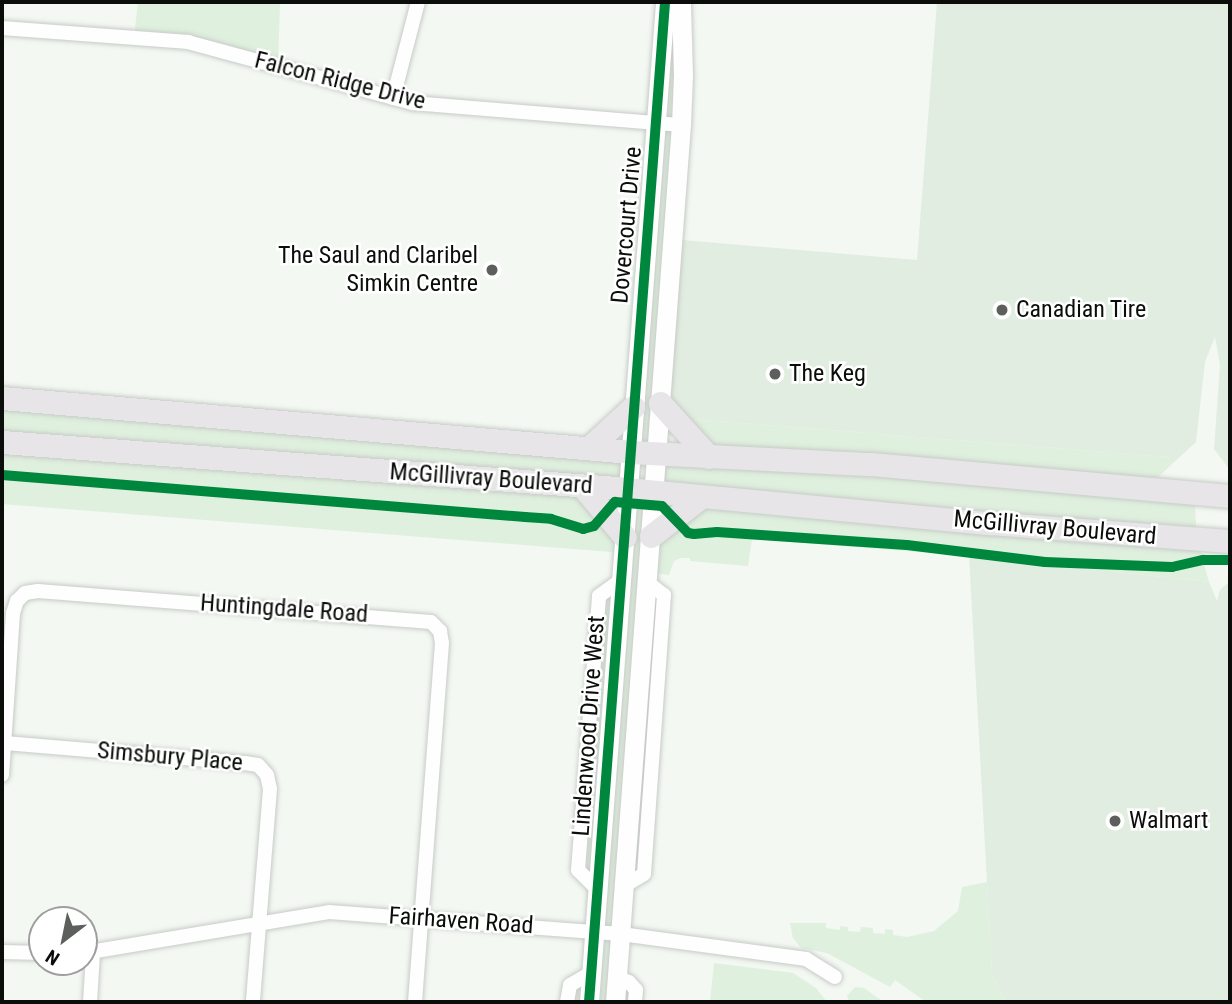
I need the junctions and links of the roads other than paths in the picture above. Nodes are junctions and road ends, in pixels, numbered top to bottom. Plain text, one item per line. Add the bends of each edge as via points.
1 (418, 2) edge
2 (665, 2) edge
3 (681, 2) edge
4 (2, 29) edge
5 (393, 98) junction
6 (657, 123) junction
7 (681, 125) junction
8 (2, 398) edge
9 (660, 403) junction
10 (633, 407) junction
11 (2, 442) edge
12 (590, 447) junction
13 (630, 452) junction
14 (656, 453) junction
15 (709, 457) junction
16 (583, 487) junction
17 (627, 489) junction
18 (654, 493) junction
19 (1230, 496) edge
20 (701, 497) junction
21 (651, 536) junction
22 (625, 537) junction
23 (1230, 541) edge
24 (5, 743) junction
25 (2, 775) edge
26 (422, 917) junction
27 (259, 923) junction
28 (595, 932) junction
29 (621, 934) junction
30 (98, 951) edge
31 (2, 952) edge
32 (28, 953) edge
33 (591, 973) junction
34 (89, 976) edge
35 (617, 977) junction
36 (835, 977) dead end
37 (90, 1002) edge
38 (253, 1002) edge
39 (415, 1002) edge
40 (567, 1002) edge
41 (589, 1002) edge
42 (615, 1002) edge
43 (635, 1002) edge

1 - 5 street
2 - 6 street, Dovercourt Drive
3 - 7 street, Dovercourt Drive
4 - 5 street, Falcon Ridge Drive via 188,42
5 - 6 street, Falcon Ridge Drive
6 - 7 street, Falcon Ridge Drive
6 - 10 street, Dovercourt Drive
7 - 9 street, Dovercourt Drive
8 - 12 main road, McGillivray Boulevard
9 - 14 street, Dovercourt Drive
9 - 15 main road
10 - 12 main road
10 - 13 street, Dovercourt Drive
11 - 16 main road, McGillivray Boulevard
12 - 13 main road, McGillivray Boulevard
13 - 14 main road, McGillivray Boulevard
13 - 17 street, Lindenwood Drive West
14 - 15 main road, McGillivray Boulevard
14 - 18 street, Lindenwood Drive West
15 - 19 main road, McGillivray Boulevard via 871,464
16 - 17 main road, McGillivray Boulevard
16 - 22 main road
17 - 18 main road, McGillivray Boulevard
17 - 22 street, Lindenwood Drive West
18 - 20 main road, McGillivray Boulevard
18 - 21 street, Lindenwood Drive West
20 - 21 main road
20 - 23 main road, McGillivray Boulevard
21 - 29 street, Lindenwood Drive West
22 - 28 street, Lindenwood Drive West
24 - 25 street, Huntingdale Road
24 - 26 street, Huntingdale Road via 13,612 26,593 431,622 440,631 442,643
24 - 27 street, Simsbury Place via 258,765 267,775 270,789
26 - 27 street, Fairhaven Road via 329,912
26 - 28 street, Fairhaven Road
26 - 39 street
27 - 30 street, Fairhaven Road
27 - 38 street
28 - 29 street, Fairhaven Road
28 - 33 street, Lindenwood Drive West
29 - 35 street, Lindenwood Drive West
29 - 36 street, Fairhaven Road via 806,959
31 - 32 street
33 - 40 street via 570,985
33 - 41 street, Lindenwood Drive West
34 - 37 street
35 - 42 street, Lindenwood Drive West
35 - 43 street via 636,989

